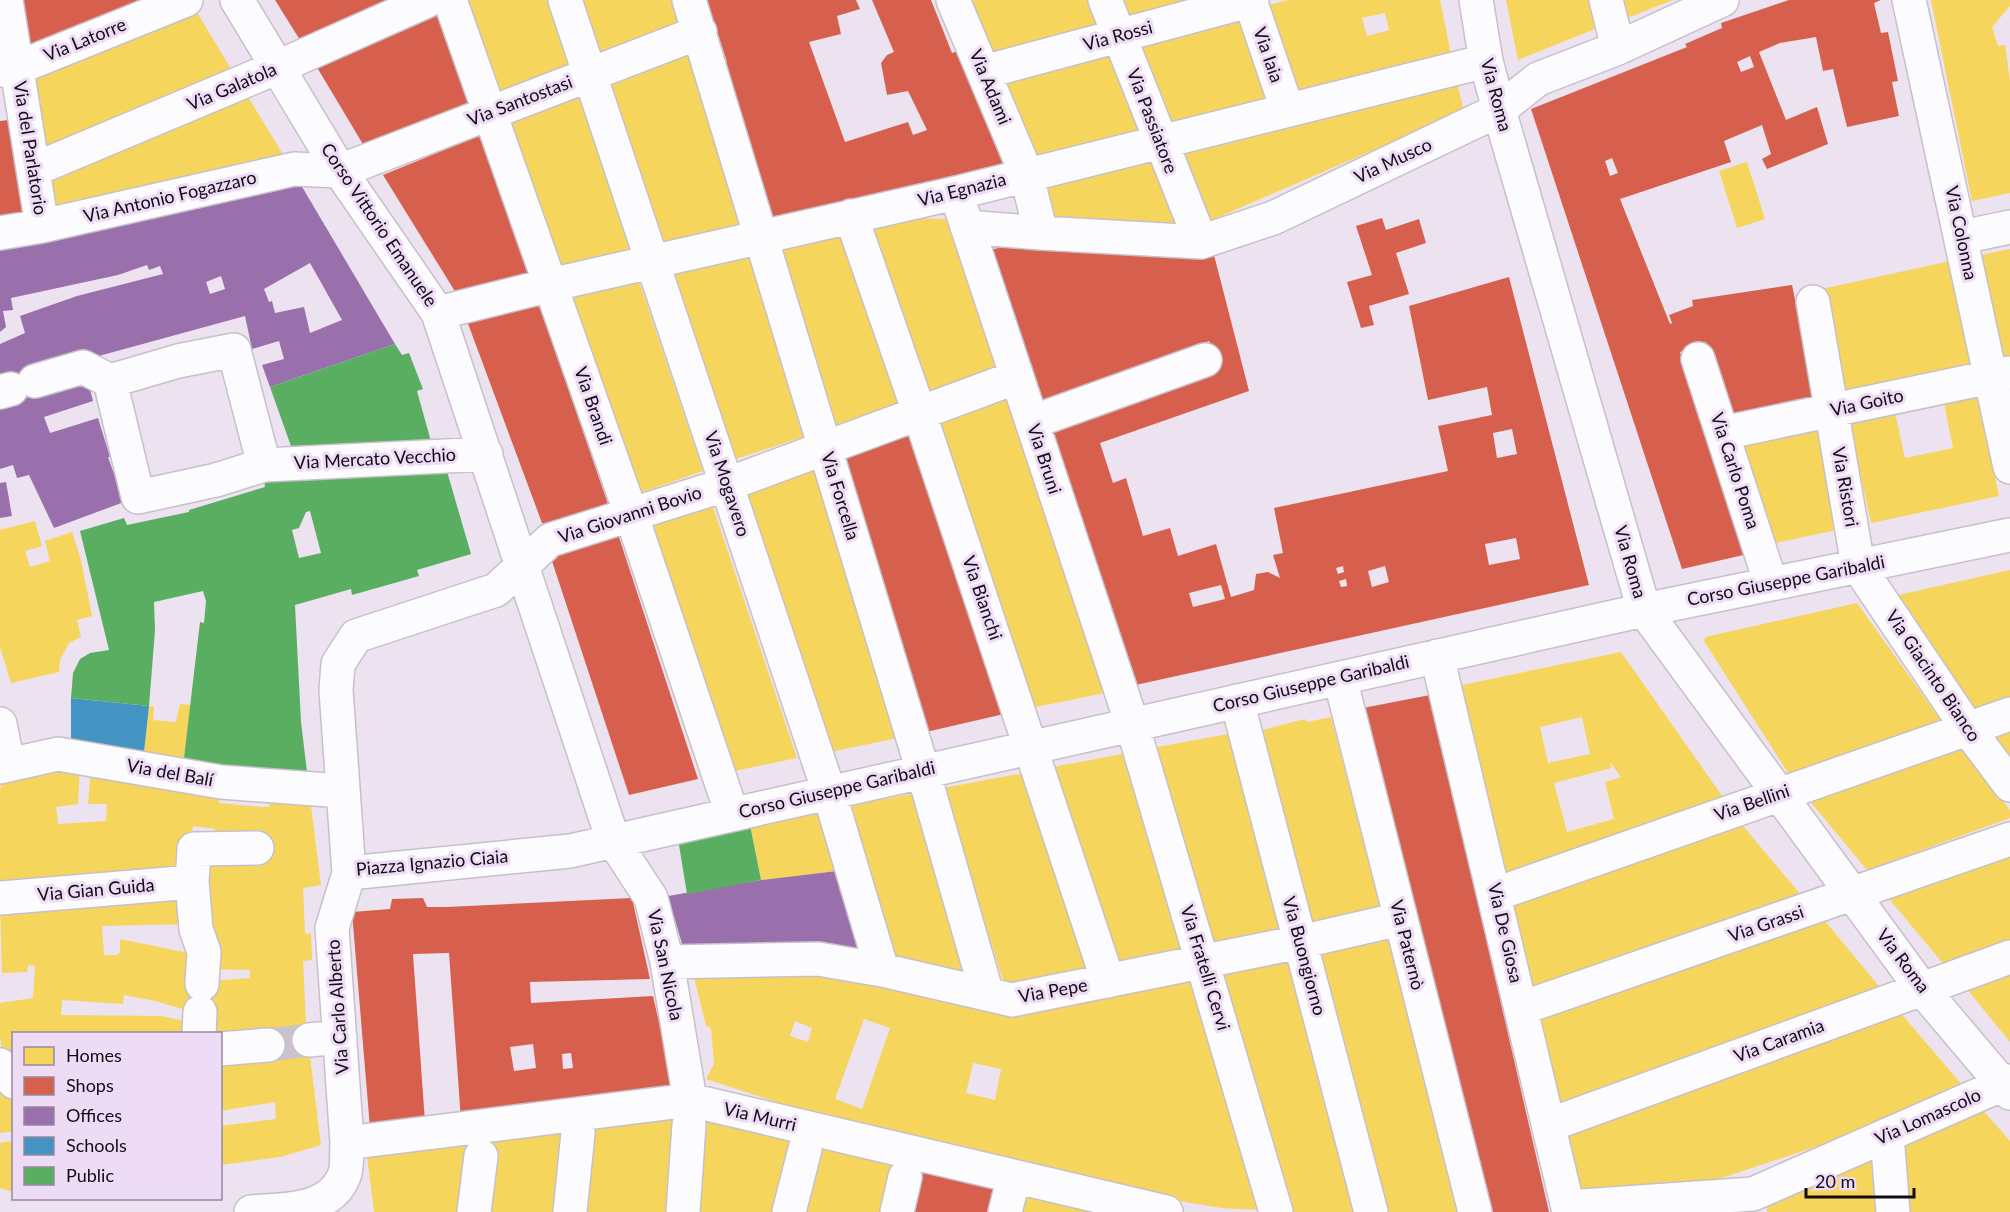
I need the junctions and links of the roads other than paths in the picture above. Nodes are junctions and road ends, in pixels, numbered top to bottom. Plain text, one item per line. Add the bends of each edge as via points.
1 (6, 0) edge
2 (186, 0) edge
3 (237, 0) edge
4 (429, 0) edge
5 (450, 0) edge
6 (565, 0) edge
7 (689, 0) edge
8 (953, 0) edge
9 (1105, 0) edge
10 (1250, 0) edge
11 (1476, 0) edge
12 (1606, 0) edge
13 (1722, 0) edge
14 (1909, 0) edge
15 (700, 32) junction
16 (1119, 36) junction
17 (1618, 48) junction
18 (1485, 61) junction
19 (278, 68) junction
20 (8, 69) edge
21 (984, 72) junction
22 (591, 74) junction
23 (1287, 109) junction
24 (1499, 110) junction
25 (489, 113) junction
26 (1159, 140) junction
27 (33, 170) junction
28 (340, 171) junction
29 (1026, 173) junction
30 (956, 193) junction
31 (850, 216) junction
32 (42, 226) junction
33 (967, 227) junction
34 (2010, 227) edge
35 (0, 232) edge
36 (1041, 232) junction
37 (761, 236) junction
38 (1962, 237) junction
39 (1201, 242) junction
40 (654, 262) junction
41 (550, 285) junction
42 (1813, 302) dead end
43 (438, 313) junction
44 (1698, 359) dead end
45 (1205, 360) dead end
46 (2000, 375) edge
47 (1017, 377) junction
48 (110, 381) junction
49 (16, 387) edge
50 (1832, 410) junction
51 (919, 412) junction
52 (1032, 422) junction
53 (1723, 433) junction
54 (825, 446) junction
55 (486, 454) junction
56 (264, 465) junction
57 (2010, 467) edge
58 (728, 484) junction
59 (631, 514) junction
60 (2010, 535) edge
61 (1858, 566) junction
62 (523, 567) junction
63 (1771, 584) junction
64 (1644, 610) junction
65 (1437, 656) junction
66 (1340, 678) junction
67 (1237, 701) junction
68 (2010, 714) edge
69 (0, 724) edge
70 (1132, 724) junction
71 (1968, 729) junction
72 (1032, 747) junction
73 (4, 766) edge
74 (923, 771) junction
75 (2010, 785) edge
76 (342, 791) junction
77 (829, 792) junction
78 (1779, 794) junction
79 (732, 814) junction
80 (2010, 839) edge
81 (613, 840) junction
82 (257, 848) dead end
83 (349, 873) junction
84 (192, 882) junction
85 (1496, 894) junction
86 (1853, 894) junction
87 (0, 898) edge
88 (1400, 919) junction
89 (1300, 942) junction
90 (2010, 957) edge
91 (667, 962) junction
92 (1203, 962) junction
93 (882, 970) junction
94 (1108, 981) junction
95 (1922, 989) junction
96 (987, 994) junction
97 (1522, 1008) junction
98 (200, 1010) edge
99 (268, 1045) tunnel mouth
100 (222, 1049) edge
101 (0, 1065) edge
102 (12, 1080) edge
103 (2008, 1086) edge
104 (690, 1113) junction
105 (1549, 1125) junction
106 (578, 1133) dead end
107 (1887, 1135) junction
108 (347, 1143) junction
109 (805, 1149) dead end
110 (481, 1156) dead end
111 (905, 1177) dead end
112 (1014, 1178) junction
113 (1753, 1203) edge
114 (1118, 1207) edge
115 (1568, 1210) edge
116 (251, 1212) edge
117 (474, 1212) edge
118 (570, 1212) edge
119 (683, 1212) edge
120 (789, 1212) edge
121 (897, 1212) edge
122 (1005, 1212) edge
123 (1166, 1212) edge
124 (1276, 1212) edge
125 (1371, 1212) edge
126 (1475, 1212) edge
127 (1893, 1212) edge

1 - 20 street, Via del Parlatorio
2 - 20 street, Via Latorre
3 - 19 street, Corso Vittorio Emanuele
4 - 19 street, Via Galatola
5 - 25 street, Via Brandi
6 - 22 street, Via Mogavero
7 - 15 street, Via Forcella
8 - 21 street, Via Adami
9 - 16 street, Via Passiatore
10 - 16 street, Via Rossi
10 - 23 street, Via Iaia
11 - 18 street, Via Roma
12 - 17 street
13 - 17 street, Via Musco
14 - 38 street, Via Colonna
15 - 22 street, Via Santostasi
15 - 37 street, Via Forcella
16 - 21 street, Via Rossi
16 - 26 street, Via Passiatore
17 - 24 street, Via Musco via 1538,79
18 - 23 street, Via Egnazia
18 - 24 street, Via Roma
19 - 27 street, Via Galatola
19 - 28 street, Corso Vittorio Emanuele
20 - 27 street, Via del Parlatorio
21 - 29 street, Via Adami
22 - 25 street, Via Santostasi
22 - 40 street, Via Mogavero
23 - 26 street, Via Egnazia
24 - 39 street, Via Musco via 1273,218
24 - 64 street, Via Roma
25 - 28 street, Via Santostasi
25 - 41 street, Via Brandi
26 - 29 street, Via Egnazia
26 - 39 street, Via Passiatore
27 - 32 street, Via del Parlatorio
28 - 32 street, Via Antonio Fogazzaro via 294,170
28 - 43 street, Corso Vittorio Emanuele
29 - 30 street, Via Egnazia
29 - 36 street, Via Adami
30 - 31 street, Via Egnazia
30 - 33 street, Via Bruni
31 - 37 street, Via Egnazia
31 - 51 street, Via Bianchi
32 - 35 street, Via Antonio Fogazzaro
33 - 36 street, Via Musco
33 - 47 street, Via Bruni
34 - 38 street
36 - 39 street, Via Musco
37 - 40 street, Via Egnazia
37 - 54 street, Via Forcella
38 - 46 street, Via Colonna
40 - 41 street, Via Egnazia
40 - 58 street, Via Mogavero
41 - 43 street, Via Egnazia
41 - 59 street, Via Brandi
42 - 50 street, Via Ristori
43 - 55 street, Corso Vittorio Emanuele
44 - 53 street, Via Carlo Poma
45 - 52 street
46 - 50 street, Via Goito
46 - 57 street, Via Colonna
47 - 51 street, Via Giovanni Bovio
47 - 52 street, Via Bruni
48 - 49 street via 84,367
48 - 56 street via 234,350 243,410
48 - 56 street, Via Mercato Vecchio via 131,440 138,497
50 - 53 street, Via Goito
50 - 61 street, Via Ristori
51 - 54 street, Via Giovanni Bovio
51 - 72 street, Via Bianchi
52 - 70 street, Via Bruni
53 - 63 street, Via Carlo Poma
54 - 58 street, Via Giovanni Bovio
54 - 74 street, Via Forcella
55 - 56 street, Via Mercato Vecchio
55 - 62 street, Corso Vittorio Emanuele
58 - 59 street, Via Giovanni Bovio
58 - 77 street, Via Mogavero
59 - 62 street, Via Giovanni Bovio via 550,540
59 - 79 street, Via Brandi
60 - 61 street, Corso Giuseppe Garibaldi
61 - 63 street, Corso Giuseppe Garibaldi
61 - 71 street, Via Giacinto Bianco
62 - 76 street, Piazza Ignazio Ciaia via 496,590 356,636 338,664
62 - 81 street
63 - 64 street, Corso Giuseppe Garibaldi
64 - 65 street, Corso Giuseppe Garibaldi
64 - 78 street, Via Roma
65 - 66 street, Corso Giuseppe Garibaldi
65 - 85 street, Via De Giosa
66 - 67 street, Corso Giuseppe Garibaldi
66 - 88 street, Via Paternò
67 - 70 street, Corso Giuseppe Garibaldi
67 - 89 street, Via Buongiorno
68 - 71 street, Via Bellini
69 - 73 street
70 - 72 street, Corso Giuseppe Garibaldi
70 - 92 street, Via Fratelli Cervi
71 - 75 street, Via Giacinto Bianco
71 - 78 street, Via Bellini
72 - 74 street, Corso Giuseppe Garibaldi
72 - 94 street, Via Bianchi
73 - 76 street, Via del Balí via 58,754 221,782
74 - 77 street, Corso Giuseppe Garibaldi
74 - 96 street, Via Forcella
76 - 83 street, Piazza Ignazio Ciaia
77 - 79 street, Corso Giuseppe Garibaldi
77 - 93 street, Via Mogavero
78 - 85 street, Via Bellini
78 - 86 street, Via Roma
79 - 81 street, Corso Giuseppe Garibaldi
80 - 86 street, Via Grassi
81 - 83 street, Piazza Ignazio Ciaia via 570,851
81 - 91 street, Via San Nicola via 651,897
82 - 84 street via 194,849
83 - 108 street, Via Carlo Alberto via 332,928 324,1039
84 - 87 street, Via Gian Guida
84 - 98 street via 196,928 204,952
85 - 97 street, Via De Giosa
86 - 95 street, Via Roma
86 - 97 street, Via Grassi
88 - 89 street, Via Pepe
88 - 126 street, Via Paternò
89 - 92 street, Via Pepe
89 - 125 street, Via Buongiorno
90 - 95 street, Via Caramia
91 - 93 street, Via Pepe via 818,959
91 - 104 street, Via San Nicola
92 - 94 street, Via Pepe
92 - 124 street, Via Fratelli Cervi
93 - 96 street, Via Pepe
94 - 96 street, Via Pepe via 1012,1000
95 - 103 street, Via Roma
95 - 105 street, Via Caramia
97 - 105 street, Via De Giosa
99 - 100 street
101 - 102 street
103 - 107 street, Via Lomascolo
104 - 108 street, Via Murri
104 - 112 street, Via Murri
104 - 119 street, Via San Nicola
105 - 115 street, Via De Giosa
106 - 118 street
107 - 113 street, Via Lomascolo
107 - 127 street
108 - 116 street, Via Carlo Alberto via 345,1174 332,1196 306,1208
109 - 120 street
110 - 117 street
111 - 121 street
112 - 114 street, Via Murri
112 - 122 street
113 - 115 street, Via Lomascolo
114 - 123 street, Via Murri

